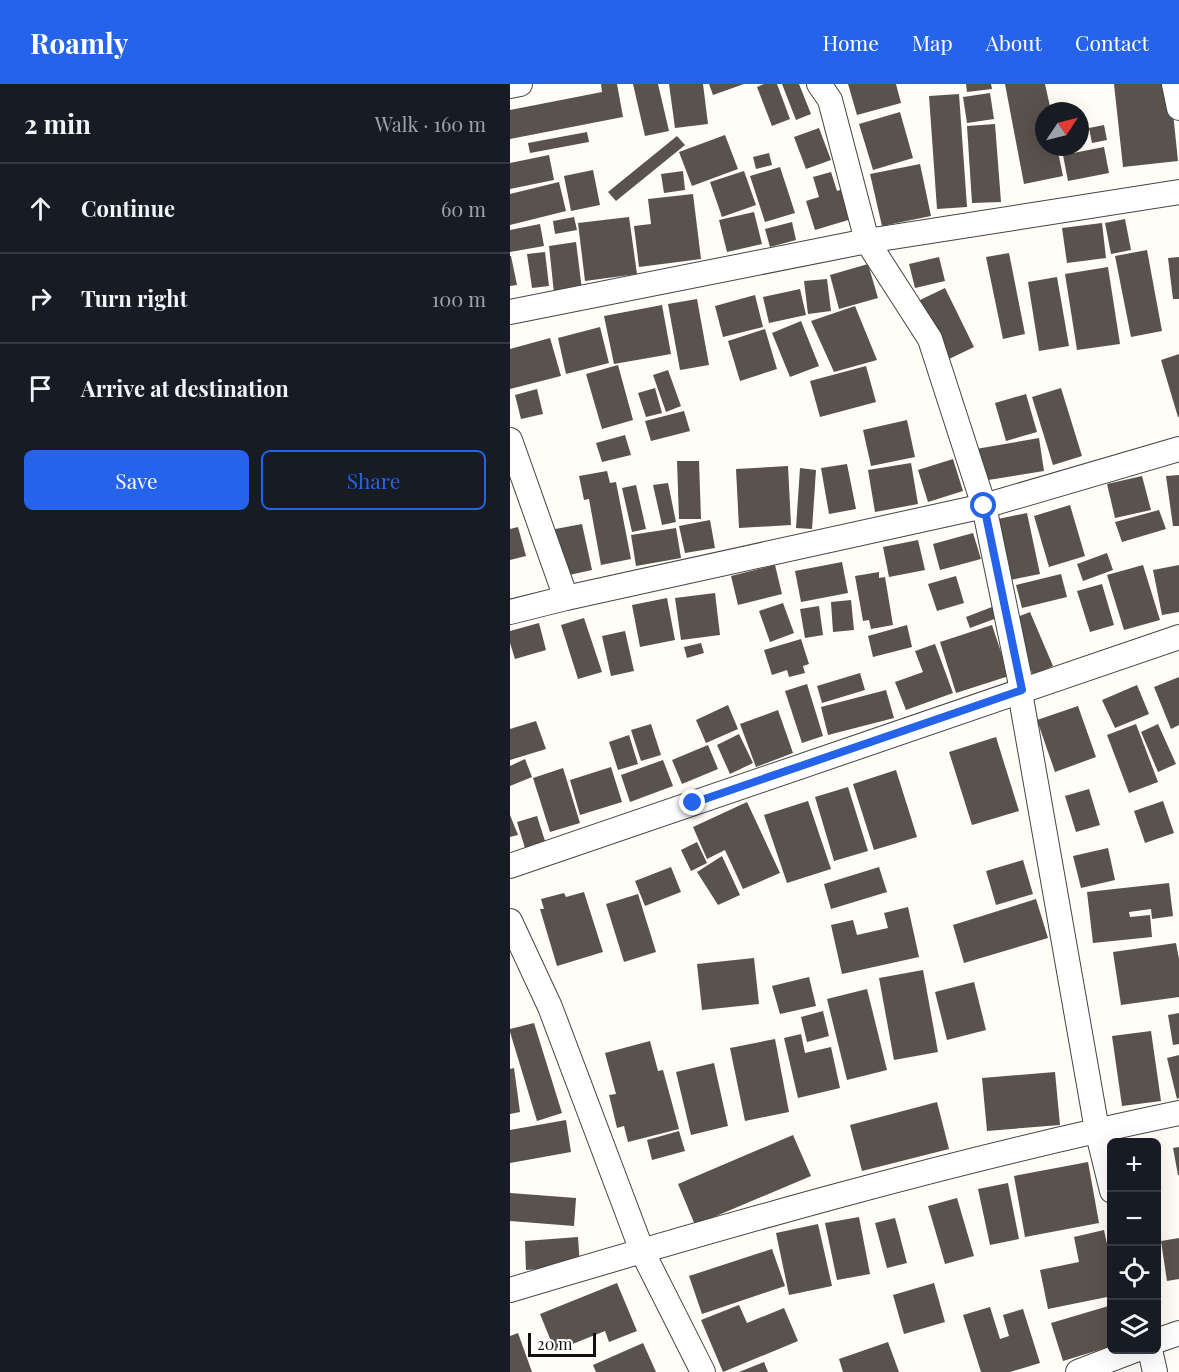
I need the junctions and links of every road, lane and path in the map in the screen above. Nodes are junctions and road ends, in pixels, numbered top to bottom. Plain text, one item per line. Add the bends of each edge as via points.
1 (520, 84) edge
2 (819, 84) edge
3 (1174, 84) edge
4 (510, 86) edge
5 (1179, 108) edge
6 (1179, 192) edge
7 (867, 241) junction
8 (510, 312) edge
9 (510, 440) edge
10 (1179, 449) edge
11 (984, 506) junction
12 (566, 598) junction
13 (510, 612) edge
14 (1179, 637) edge
15 (1022, 690) junction
16 (510, 866) edge
17 (510, 921) edge
18 (1179, 1113) edge
19 (1097, 1130) junction
20 (1107, 1171) edge
21 (642, 1251) junction
22 (510, 1290) edge
23 (1179, 1334) edge
24 (1161, 1339) edge
25 (1124, 1354) edge
26 (1151, 1354) edge
27 (703, 1372) edge
28 (1077, 1372) edge
29 (1155, 1372) edge

1 - 4 street
2 - 7 street via 830,100
3 - 5 street
6 - 7 street
7 - 8 street
7 - 11 street via 930,339
9 - 12 street
10 - 11 street
11 - 12 street
11 - 15 street
12 - 13 street
14 - 15 street
15 - 16 street
15 - 19 street
17 - 21 street via 550,1007
18 - 19 street
19 - 20 street
19 - 21 street via 841,1194
21 - 22 street
21 - 27 street
23 - 24 street
25 - 28 street
26 - 29 street

